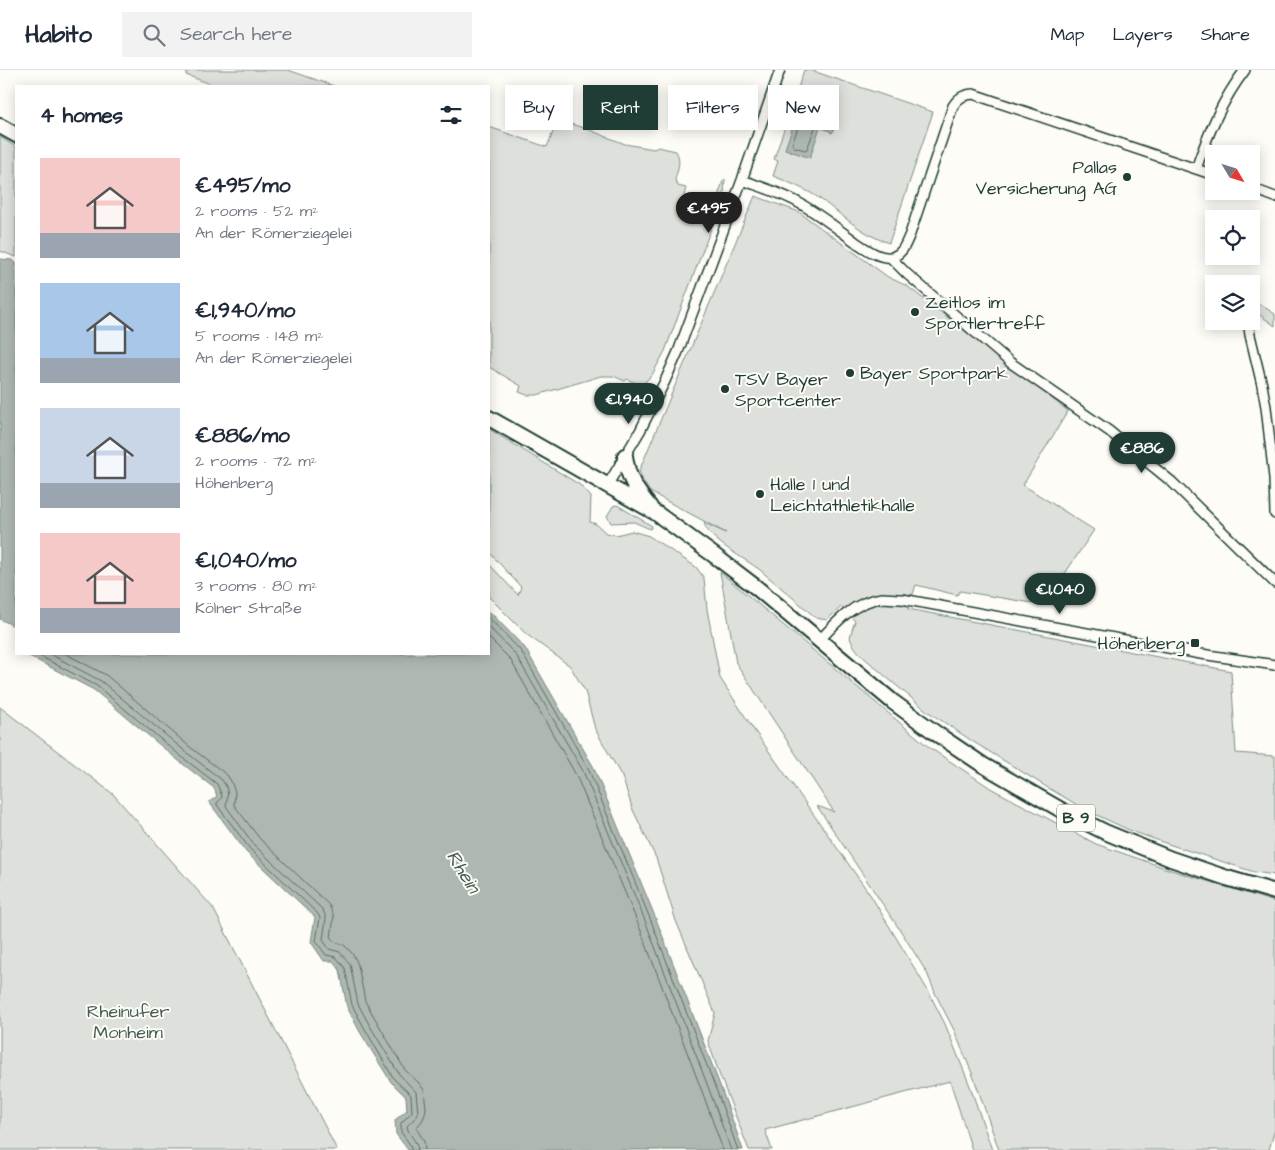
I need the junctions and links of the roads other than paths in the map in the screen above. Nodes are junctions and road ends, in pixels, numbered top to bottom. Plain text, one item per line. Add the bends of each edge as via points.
1 (780, 70) edge
2 (1245, 70) edge
3 (0, 126) edge
4 (15, 134) edge
5 (1196, 169) junction
6 (1205, 172) edge
7 (742, 180) junction
8 (1260, 191) edge
9 (1275, 197) edge
10 (890, 257) junction
11 (1249, 330) edge
12 (490, 419) edge
13 (626, 456) junction
14 (608, 486) junction
15 (656, 513) junction
16 (1275, 514) edge
17 (1274, 579) edge
18 (819, 641) junction
19 (1275, 665) edge
20 (1275, 892) edge

1 - 7 street
2 - 5 street via 1224,100
3 - 4 main road
5 - 6 street
5 - 10 street via 982,96 964,95 953,106 906,243 899,254
7 - 10 street via 800,203 864,248
7 - 13 street via 678,352
8 - 9 street
10 - 17 street via 1011,363 1109,431 1172,482
11 - 16 street via 1266,407
12 - 14 main road, B 9
13 - 14 street
13 - 15 main road via 632,482
14 - 15 main road, B 9
15 - 18 main road, B 9 via 757,588
18 - 19 street via 858,605 892,598
18 - 20 main road, B 9 via 937,734 1063,811 1171,860

